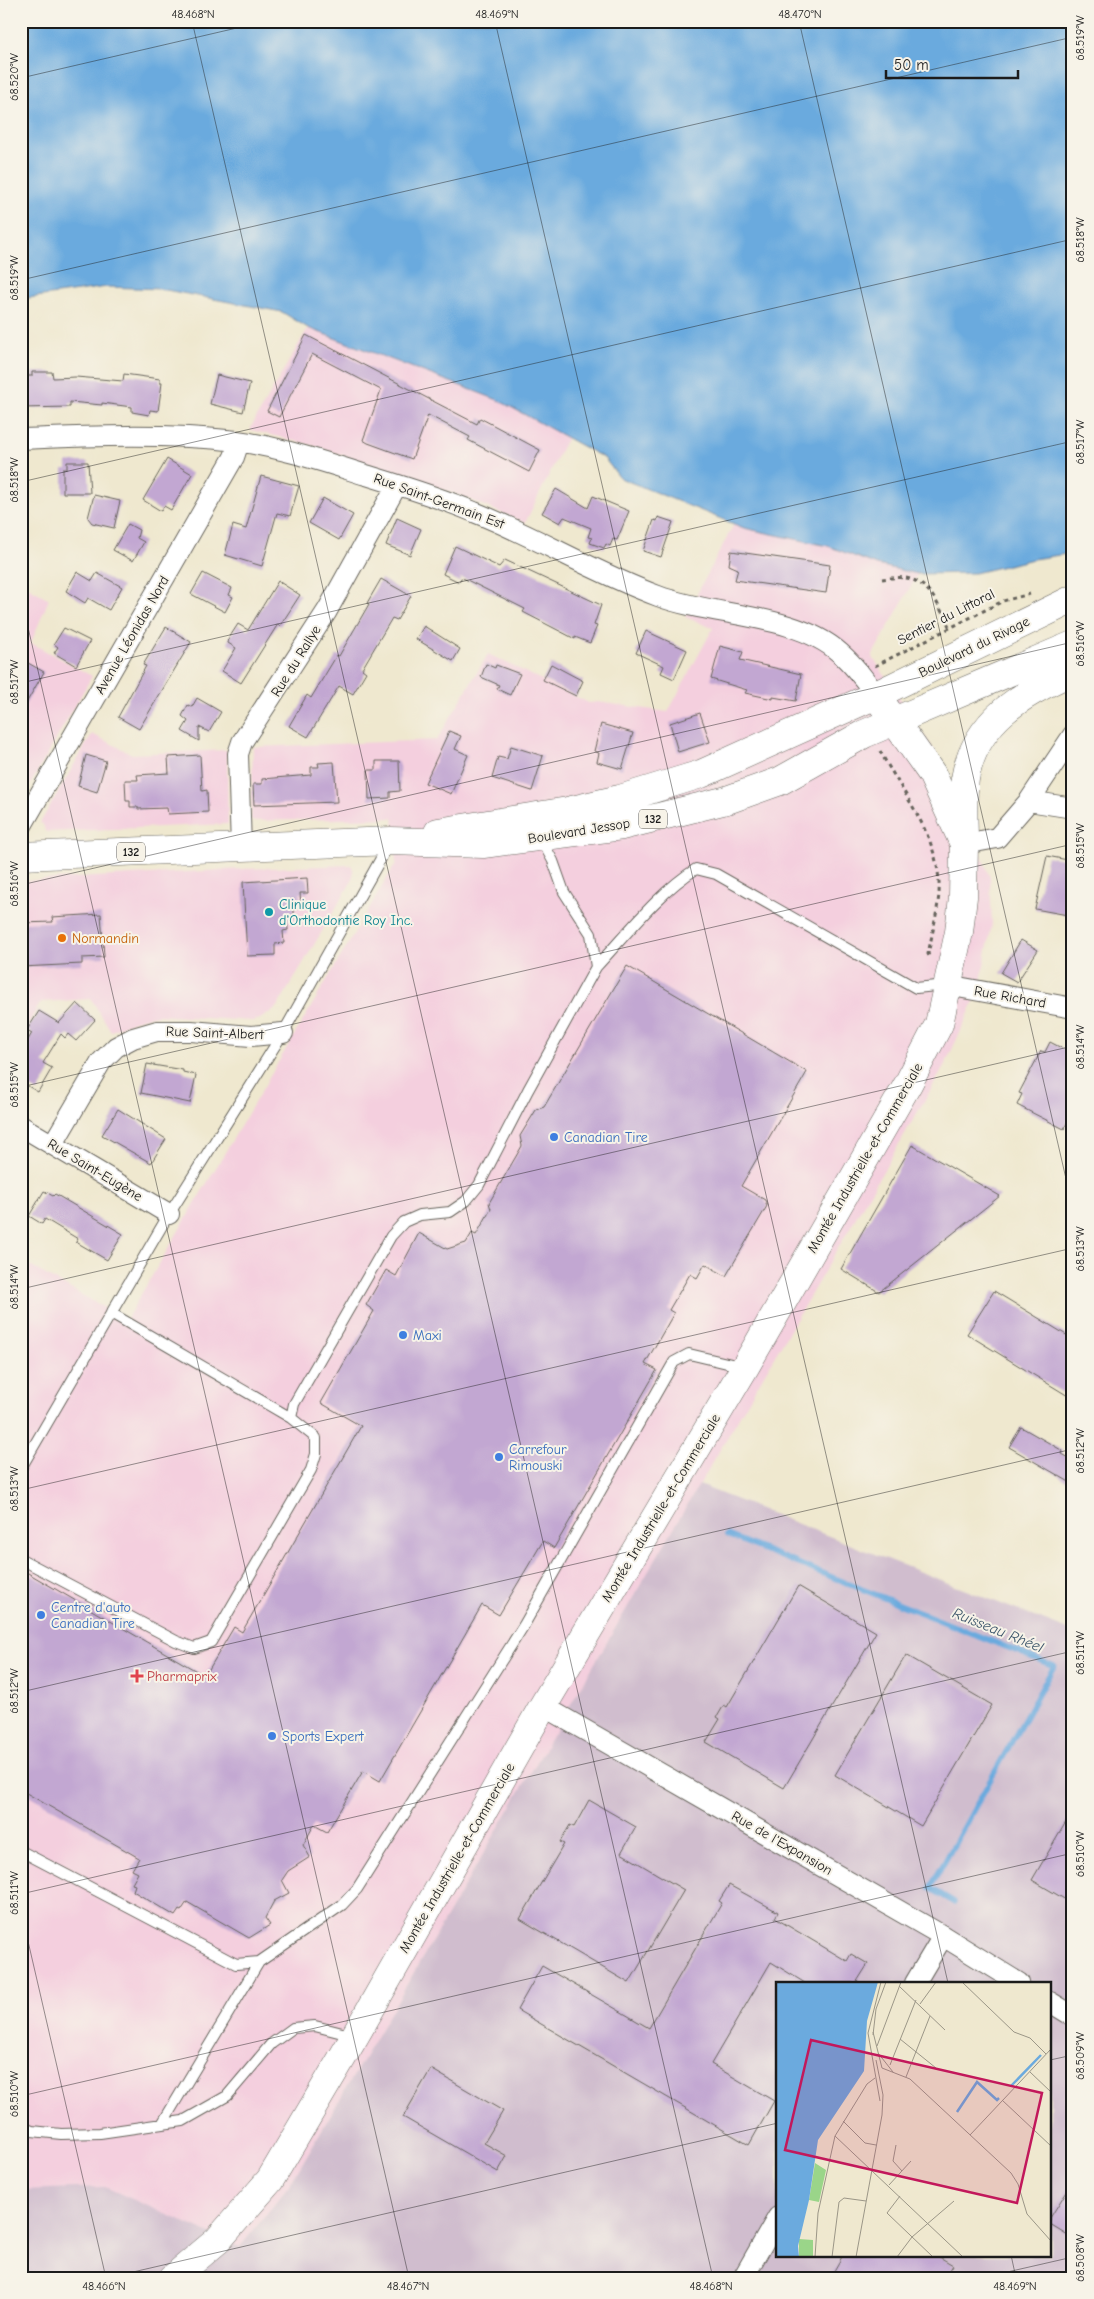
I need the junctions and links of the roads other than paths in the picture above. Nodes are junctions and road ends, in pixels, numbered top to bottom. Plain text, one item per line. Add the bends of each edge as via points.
1 (21, 439) edge
2 (239, 442) junction
3 (397, 485) junction
4 (1073, 599) edge
5 (1073, 645) edge
6 (1073, 671) edge
7 (876, 695) junction
8 (895, 720) junction
9 (1073, 735) edge
10 (1029, 801) junction
11 (1073, 808) edge
12 (21, 827) edge
13 (541, 838) junction
14 (391, 841) junction
15 (964, 844) junction
16 (241, 847) junction
17 (21, 856) edge
18 (596, 967) junction
19 (947, 986) junction
20 (1073, 1008) edge
21 (283, 1033) junction
22 (21, 1126) edge
23 (53, 1144) junction
24 (169, 1214) junction
25 (111, 1313) junction
26 (745, 1367) junction
27 (290, 1418) junction
28 (21, 1468) edge
29 (21, 1558) edge
30 (542, 1706) junction
31 (21, 1851) edge
32 (943, 1936) junction
33 (259, 1962) junction
34 (916, 1982) edge
35 (1017, 1982) edge
36 (1052, 2003) edge
37 (1073, 2016) edge
38 (355, 2036) junction
39 (162, 2124) junction
40 (21, 2127) edge
41 (776, 2220) edge
42 (173, 2278) edge
43 (743, 2278) edge

1 - 2 street, Rue Saint-Germain Est via 140,435
2 - 3 street, Rue Saint-Germain Est via 324,462
2 - 12 street, Avenue Léonidas Nord via 234,457
3 - 7 street, Rue Saint-Germain Est via 473,511 638,589 673,602 796,627 840,652
3 - 16 street, Rue du Rallye via 327,611 242,742 238,754
4 - 7 main road, Boulevard du Rivage / 132
5 - 8 main road, 132
6 - 15 main road via 1036,688 1003,710 985,730 965,780
7 - 8 main road, Montée Industrielle-et-Commerciale
7 - 14 main road, Boulevard Jessop / 132 via 701,774 620,799
8 - 13 main road, Boulevard Jessop / 132 via 780,781 727,800 622,826
8 - 15 main road, Montée Industrielle-et-Commerciale via 932,774
9 - 10 street
10 - 11 street
10 - 15 street via 997,838
13 - 14 main road, Boulevard Jessop / 132 via 482,844
13 - 18 lane via 564,892 591,934
14 - 16 main road, Boulevard Jessop / 132
14 - 21 lane
15 - 19 main road, Montée Industrielle-et-Commerciale via 960,923
16 - 17 main road, Boulevard Jessop / 132
18 - 19 lane via 667,891 696,869 716,874 916,988
18 - 27 lane via 479,1185 466,1201 450,1212 420,1215 404,1222 392,1236 294,1404
19 - 20 street, Rue Richard
19 - 26 main road, Montée Industrielle-et-Commerciale via 939,1024 908,1084
21 - 23 street, Rue Saint-Albert via 251,1036 157,1031 133,1038 101,1062
21 - 24 lane
22 - 23 street, Rue Saint-Eugène
23 - 24 street, Rue Saint-Eugène
24 - 25 lane
25 - 27 lane
25 - 28 lane
26 - 30 main road, Montée Industrielle-et-Commerciale
26 - 33 lane via 688,1354 674,1362 524,1625 357,1889 342,1905
27 - 29 lane via 316,1438 311,1470 211,1642 194,1648
30 - 32 street, Rue de l'Expansion
30 - 38 main road, Montée Industrielle-et-Commerciale
31 - 33 lane via 236,1964
32 - 34 street
32 - 35 street, Rue de l'Expansion
33 - 39 lane
36 - 37 street
38 - 39 lane via 315,2026 293,2028 271,2044 227,2096 183,2121
38 - 42 main road, Montée Industrielle-et-Commerciale via 270,2180 218,2240
39 - 40 lane via 100,2133 62,2134
41 - 43 street

